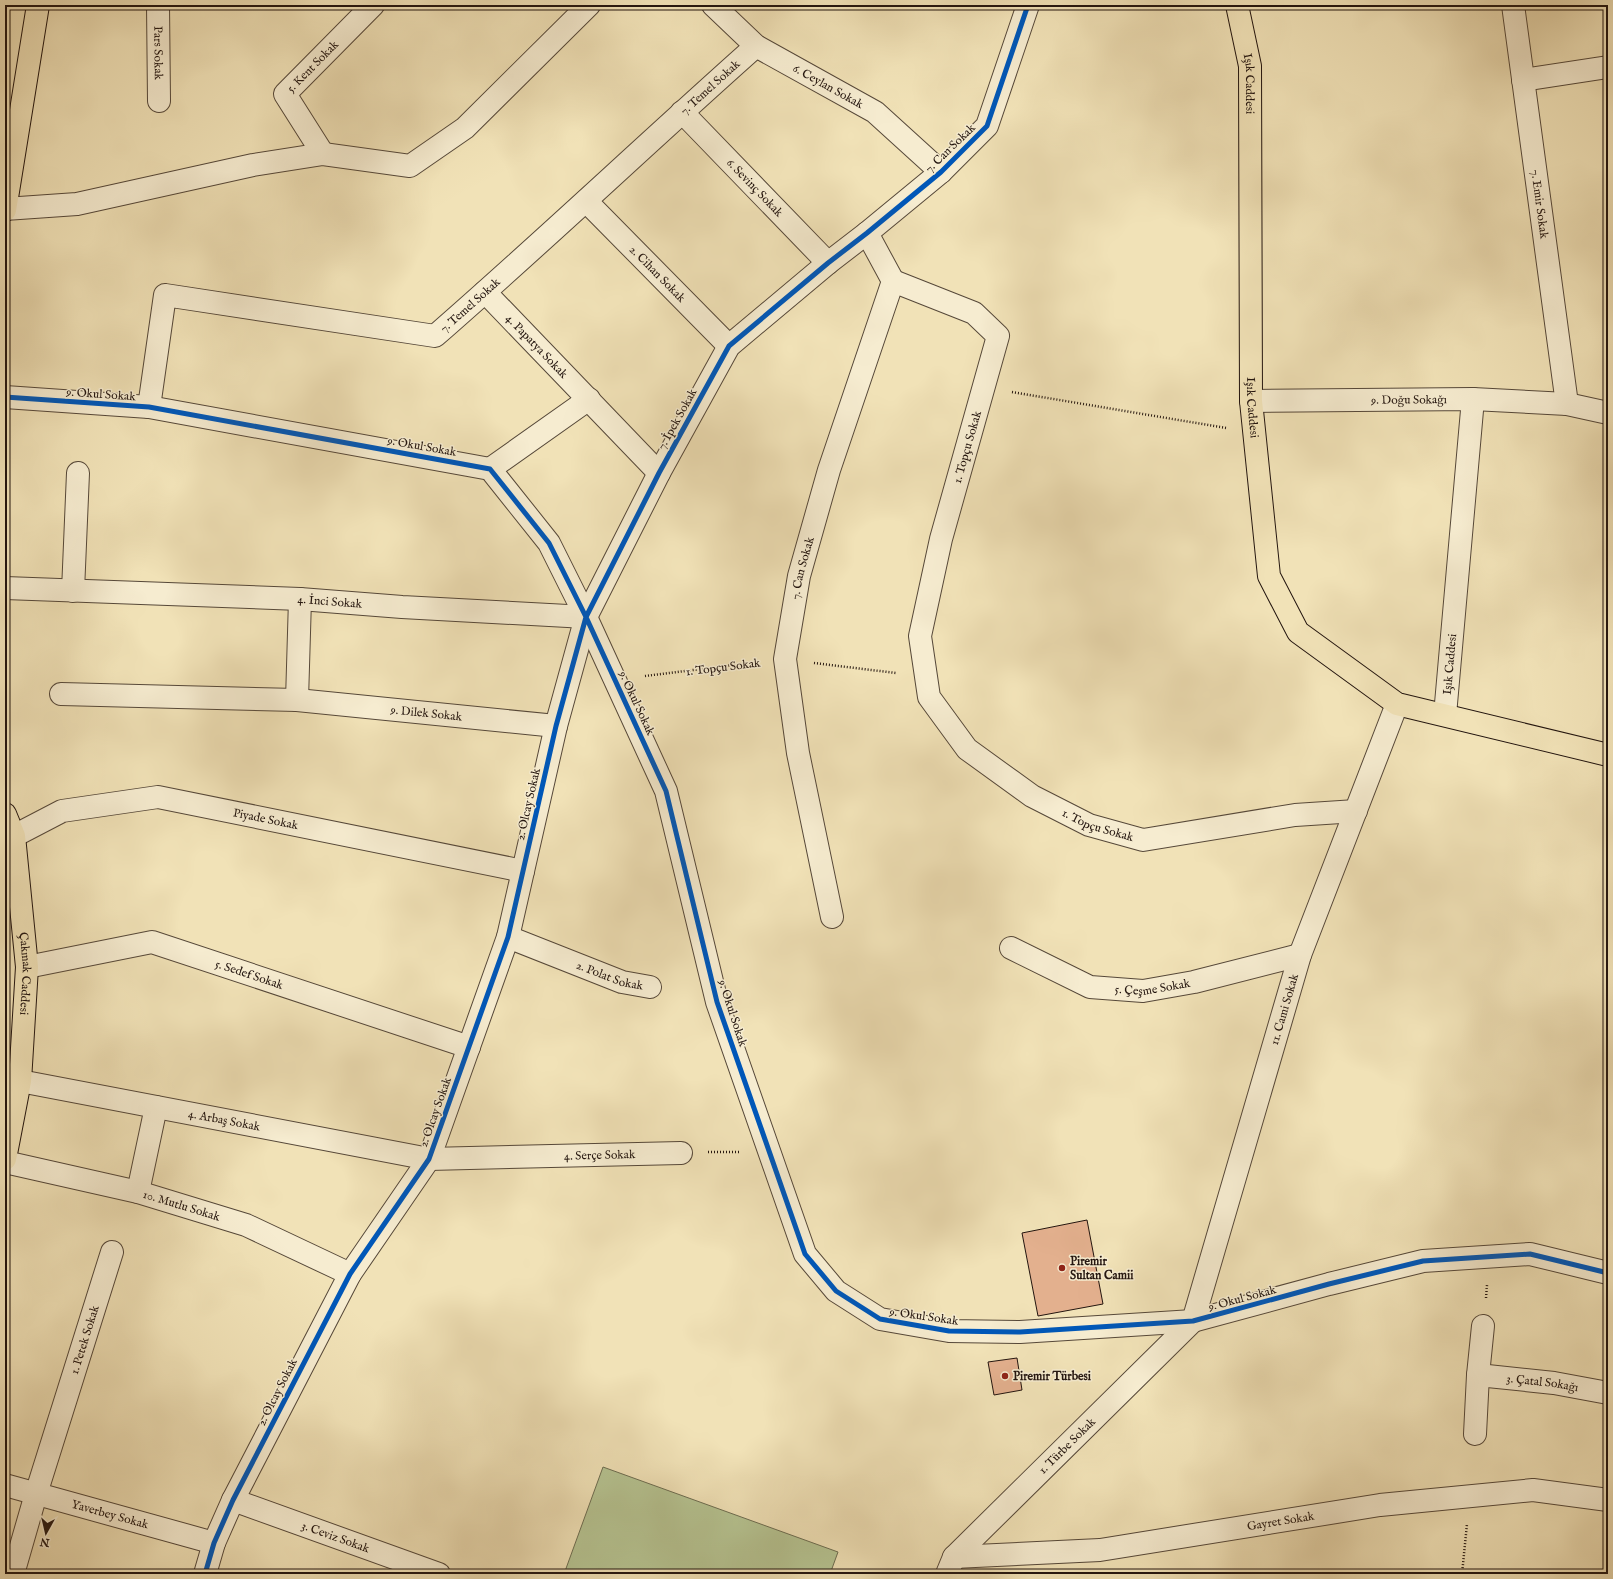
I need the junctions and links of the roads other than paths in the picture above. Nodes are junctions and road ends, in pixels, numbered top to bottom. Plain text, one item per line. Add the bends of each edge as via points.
1 (38, 5) edge
2 (158, 5) edge
3 (373, 5) edge
4 (589, 5) edge
5 (713, 5) edge
6 (1028, 5) edge
7 (1237, 5) edge
8 (1513, 5) edge
9 (756, 46) junction
10 (1608, 67) edge
11 (1523, 80) junction
12 (160, 101) dead end
13 (682, 112) junction
14 (10, 146) edge
15 (323, 154) junction
16 (941, 172) junction
17 (586, 201) junction
18 (5, 209) edge
19 (867, 233) junction
20 (828, 263) junction
21 (893, 281) junction
22 (485, 292) junction
23 (729, 346) junction
24 (5, 397) edge
25 (589, 399) junction
26 (1473, 399) junction
27 (1250, 401) junction
28 (1567, 404) junction
29 (149, 407) junction
30 (1608, 413) edge
31 (490, 469) junction
32 (78, 473) dead end
33 (659, 473) junction
34 (5, 588) edge
35 (73, 591) junction
36 (300, 599) junction
37 (586, 617) junction
38 (61, 694) dead end
39 (297, 700) junction
40 (1397, 704) junction
41 (1445, 715) junction
42 (556, 726) junction
43 (1608, 755) edge
44 (1356, 811) junction
45 (5, 814) edge
46 (14, 836) junction
47 (523, 871) junction
48 (832, 918) dead end
49 (508, 937) junction
50 (1011, 948) dead end
51 (1300, 955) junction
52 (27, 967) junction
53 (650, 987) dead end
54 (469, 1047) junction
55 (12, 1081) edge
56 (156, 1107) junction
57 (681, 1153) road end
58 (5, 1158) edge
59 (429, 1159) junction
60 (5, 1162) edge
61 (138, 1192) junction
62 (112, 1252) dead end
63 (1608, 1273) edge
64 (350, 1274) junction
65 (1193, 1322) junction
66 (1483, 1326) road end
67 (1478, 1376) junction
68 (1608, 1393) edge
69 (1475, 1434) dead end
70 (5, 1485) edge
71 (36, 1494) junction
72 (232, 1500) junction
73 (1608, 1500) edge
74 (214, 1543) junction
75 (950, 1566) edge
76 (13, 1574) edge
77 (205, 1574) edge
78 (439, 1574) edge

1 - 14 main road
2 - 12 street, Pars Sokak
3 - 15 street, 5. Kent Sokak via 285,94
4 - 15 street via 465,128 410,166
5 - 9 street, 6. Ceylan Sokak
6 - 16 street, 7. Can Sokak via 986,126
7 - 27 main road, Işık Caddesi via 1250,66
8 - 11 street, 7. Emir Sokak
9 - 13 street, 7. Temel Sokak
9 - 16 street, 6. Ceylan Sokak via 875,112
10 - 11 street
11 - 28 street, 7. Emir Sokak
13 - 17 street, 7. Temel Sokak
13 - 20 street, 6. Sevinç Sokak
14 - 18 main road
15 - 18 street via 253,165 77,204
16 - 19 street, 7. Can Sokak
17 - 22 street, 7. Temel Sokak
17 - 23 street, 2. Cihan Sokak
19 - 20 street, 7. Can Sokak
19 - 21 street
20 - 23 street, 7. İpek Sokak
21 - 44 street, 1. Topçu Sokak via 974,313 998,336 941,539 920,636 929,697 967,749 1032,796 1089,825 1143,840 1295,814
21 - 48 street, 7. Can Sokak via 829,470 799,576 785,659 798,753
22 - 25 street, 4. Papatya Sokak
22 - 29 street, 7. Temel Sokak via 435,336 165,295
23 - 33 street, 7. İpek Sokak
24 - 29 street, 9. Okul Sokak
25 - 31 street
25 - 33 street, 4. Papatya Sokak
26 - 27 street, 9. Doğu Sokağı
26 - 28 street, 9. Doğu Sokağı
26 - 41 street, Işık Caddesi
27 - 40 main road, Işık Caddesi via 1269,576 1298,632
28 - 30 street, 9. Doğu Sokağı
29 - 31 street, 9. Okul Sokak
31 - 37 street, 9. Okul Sokak via 548,543
32 - 35 street
33 - 37 street, 7. İpek Sokak
34 - 35 street, 4. İnci Sokak
35 - 36 street, 4. İnci Sokak
36 - 37 street, 4. İnci Sokak via 402,608
36 - 39 street
37 - 42 street, 2. Olcay Sokak
37 - 65 street, 9. Okul Sokak via 666,791 717,1002 805,1254 836,1291 880,1319 949,1331 1012,1332
38 - 39 street, 9. Dilek Sokak
39 - 42 street, 9. Dilek Sokak
40 - 41 main road, Işık Caddesi
40 - 44 street, 11. Cami Sokak
41 - 43 main road, Işık Caddesi
42 - 47 street, 2. Olcay Sokak
44 - 51 street, 11. Cami Sokak
45 - 46 main road, Çakmak Caddesi
46 - 47 street, Piyade Sokak via 62,811 158,797
46 - 52 main road, Çakmak Caddesi
47 - 49 street, 2. Olcay Sokak
49 - 53 street, 2. Polat Sokak via 622,982
49 - 54 street, 2. Olcay Sokak
50 - 51 street, 5. Çeşme Sokak via 1090,987 1143,991 1194,982
51 - 65 street, 11. Cami Sokak
52 - 54 street, 5. Sedef Sokak via 152,942
52 - 55 main road, Çakmak Caddesi
54 - 59 street, 2. Olcay Sokak
55 - 56 street, 4. Arbaş Sokak
55 - 58 main road, Çakmak Caddesi
56 - 59 street, 4. Arbaş Sokak
56 - 61 street
57 - 59 street, 4. Serçe Sokak
59 - 64 street, 2. Olcay Sokak
60 - 61 street, 10. Mutlu Sokak
61 - 64 street, 10. Mutlu Sokak via 246,1225
62 - 71 street, 1. Petek Sokak
63 - 65 street, 9. Okul Sokak via 1530,1254 1423,1261
64 - 72 street, 2. Olcay Sokak
65 - 75 street, 1. Türbe Sokak
66 - 67 street
67 - 68 street, 3. Çatal Sokağı via 1554,1383
67 - 69 street
70 - 71 street, Yaverbey Sokak
71 - 74 street, Yaverbey Sokak
71 - 76 street, 1. Petek Sokak
72 - 74 street, 2. Olcay Sokak
72 - 78 street, 3. Ceviz Sokak
73 - 75 street, Gayret Sokak via 1533,1490 1469,1496 1380,1505 1100,1550
74 - 77 street, 2. Olcay Sokak

